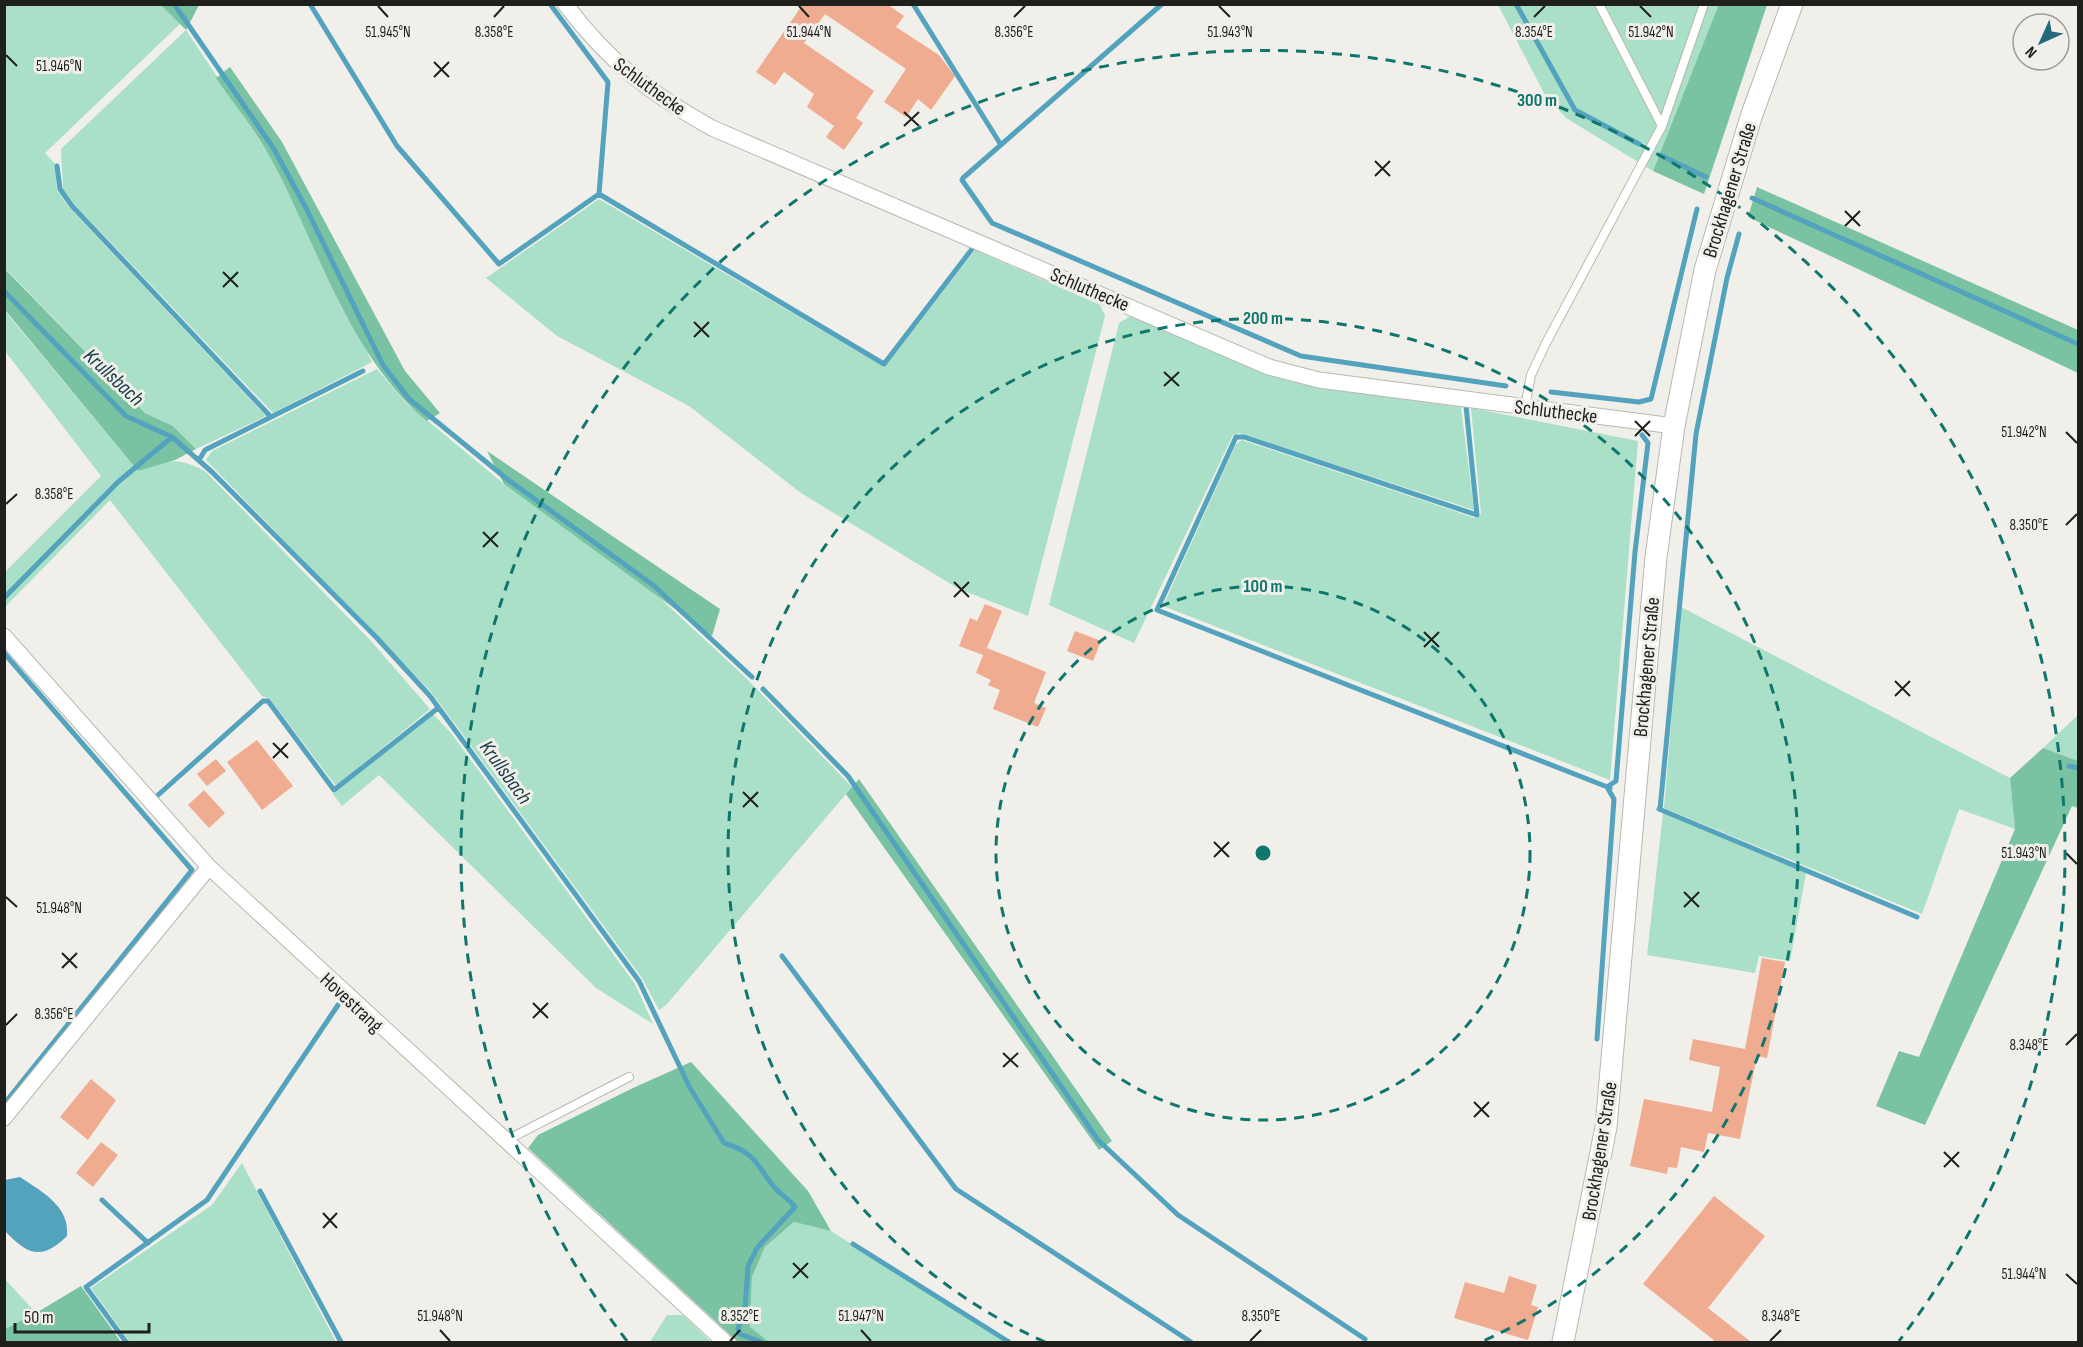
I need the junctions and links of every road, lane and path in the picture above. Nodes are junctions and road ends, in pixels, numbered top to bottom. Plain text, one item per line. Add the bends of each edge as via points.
1 (565, 4) edge
2 (1599, 4) edge
3 (1704, 4) edge
4 (1792, 4) edge
5 (1662, 126) junction
6 (1525, 407) junction
7 (1674, 426) junction
8 (4, 636) edge
9 (209, 867) junction
10 (629, 1077) dead end
11 (4, 1118) edge
12 (505, 1141) junction
13 (724, 1342) edge
14 (1563, 1342) edge

1 - 6 street, Schluthecke via 595,43 631,77 666,103 712,128 1269,367 1319,380
2 - 5 lane
3 - 5 lane
4 - 7 main road, Brockhagener Straße via 1751,117 1705,270
5 - 6 lane via 1546,343 1531,375
6 - 7 street, Schluthecke
7 - 14 main road, Brockhagener Straße via 1656,557 1606,1127
8 - 9 street, Hovestrang
9 - 11 street
9 - 12 street, Hovestrang
10 - 12 lane
12 - 13 street, Hovestrang

